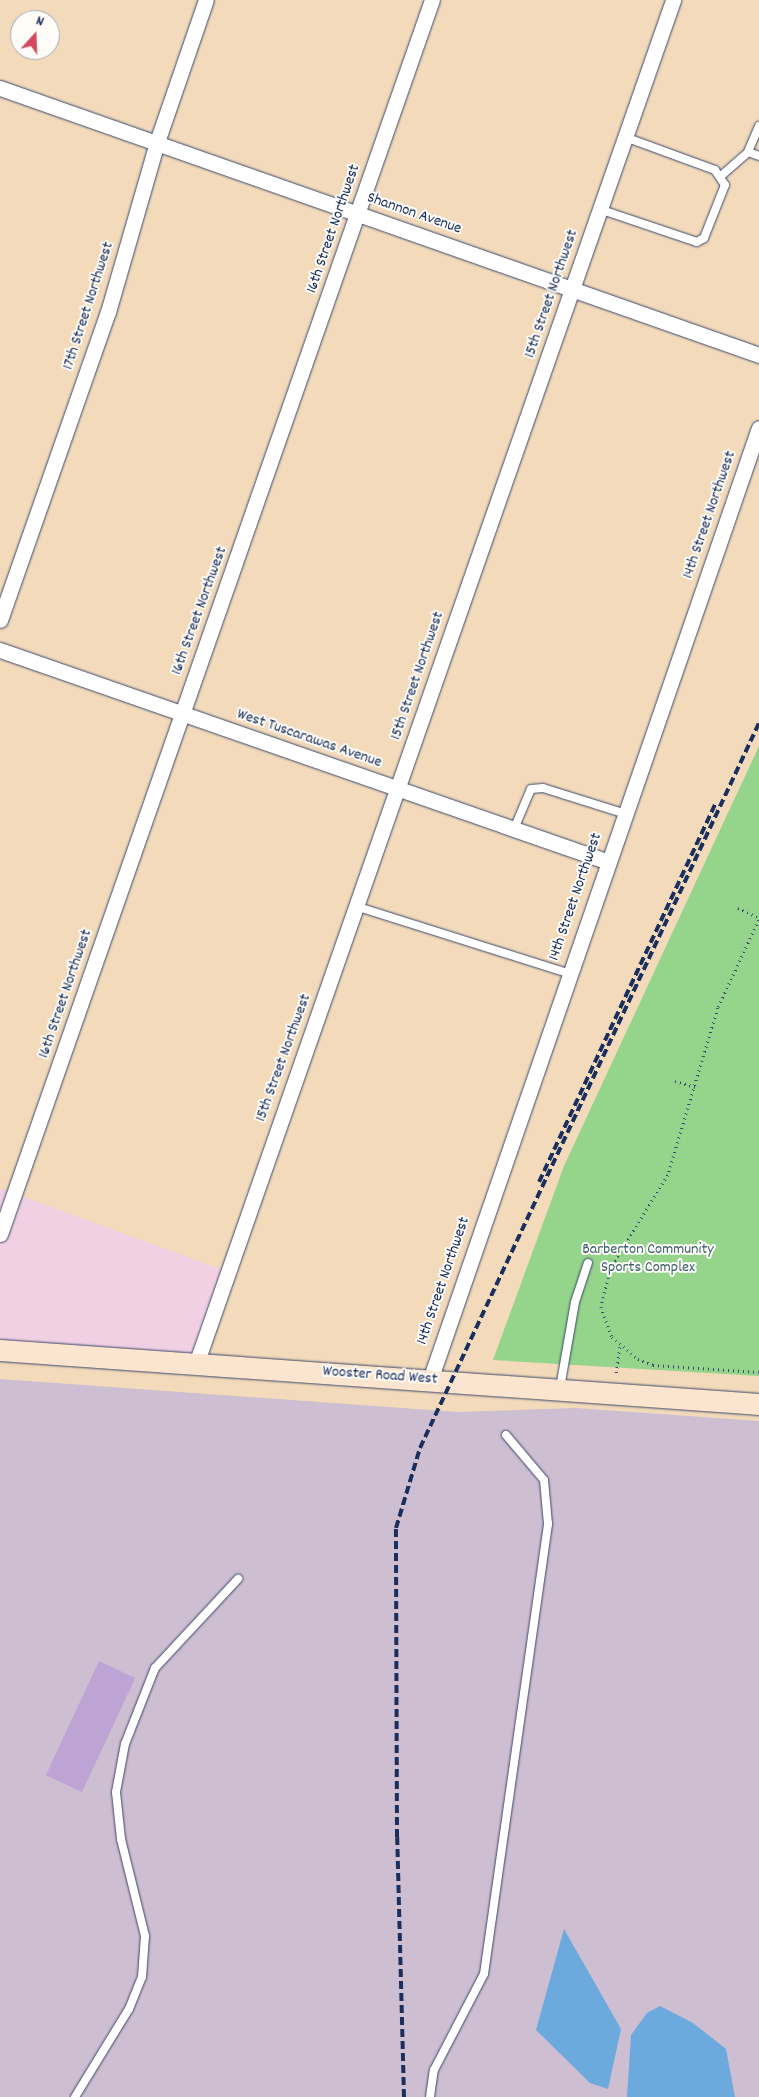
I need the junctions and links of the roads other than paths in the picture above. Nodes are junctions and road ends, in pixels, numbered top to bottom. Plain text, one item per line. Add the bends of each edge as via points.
1 (206, 0) edge
2 (432, 0) edge
3 (673, 0) edge
4 (0, 88) edge
5 (759, 126) edge
6 (625, 138) junction
7 (157, 142) junction
8 (748, 152) junction
9 (759, 156) edge
10 (722, 175) junction
11 (599, 209) junction
12 (358, 213) junction
13 (572, 288) junction
14 (759, 355) edge
15 (759, 428) edge
16 (6, 586) edge
17 (1, 614) edge
18 (0, 650) edge
19 (182, 713) junction
20 (397, 788) junction
21 (623, 813) junction
22 (514, 829) junction
23 (606, 862) junction
24 (355, 906) junction
25 (568, 973) junction
26 (0, 1234) edge
27 (588, 1263) dead end
28 (0, 1350) edge
29 (196, 1364) junction
30 (430, 1380) junction
31 (560, 1390) junction
32 (759, 1404) edge
33 (506, 1435) dead end
34 (238, 1579) dead end
35 (74, 2097) edge
36 (430, 2097) edge

1 - 7 street, 17th Street Northwest
2 - 12 street, 16th Street Northwest
3 - 6 street, 15th Street Northwest
4 - 7 street, Shannon Avenue
5 - 8 lane
6 - 10 lane
6 - 11 street, 15th Street Northwest
7 - 12 street, Shannon Avenue
7 - 16 street, 17th Street Northwest via 108,312
8 - 9 lane
8 - 10 lane
10 - 11 lane via 725,185 704,238 697,242
11 - 13 street, 15th Street Northwest
12 - 13 street, Shannon Avenue
12 - 19 street, 16th Street Northwest
13 - 14 street, Shannon Avenue
13 - 20 street, 15th Street Northwest
15 - 21 street, 14th Street Northwest
16 - 17 street, 17th Street Northwest
18 - 19 street, West Tuscarawas Avenue
19 - 20 street, West Tuscarawas Avenue
19 - 26 street, 16th Street Northwest
20 - 22 street, West Tuscarawas Avenue
20 - 24 street, 15th Street Northwest
21 - 22 lane via 543,788 531,789
21 - 23 street, 14th Street Northwest
22 - 23 street, West Tuscarawas Avenue
23 - 25 street, 14th Street Northwest
24 - 25 lane
24 - 29 street, 15th Street Northwest
25 - 30 street, 14th Street Northwest
27 - 31 lane via 576,1302
28 - 29 main road, Wooster Road West
29 - 30 main road, Wooster Road West
30 - 31 main road, Wooster Road West
31 - 32 main road, Wooster Road West
33 - 36 lane via 544,1480 548,1524 484,1974 434,2070
34 - 35 lane via 155,1668 125,1744 116,1792 121,1839 145,1936 142,1977 129,2009

